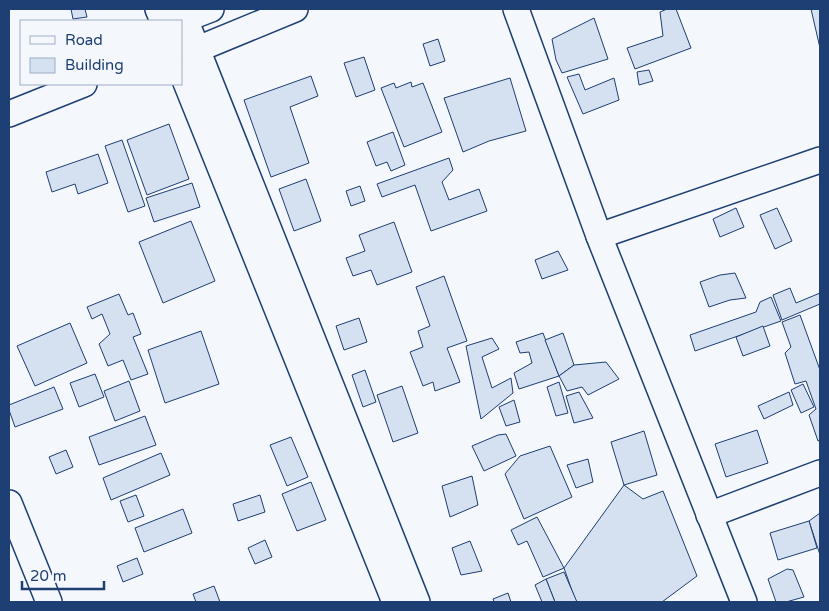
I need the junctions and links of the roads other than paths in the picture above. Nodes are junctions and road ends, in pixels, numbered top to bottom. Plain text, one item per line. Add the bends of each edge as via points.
1 (158, 9) edge
2 (211, 9) edge
3 (296, 9) edge
4 (516, 9) edge
5 (177, 18) edge
6 (182, 33) edge
7 (189, 53) edge
8 (182, 72) edge
9 (82, 85) edge
10 (9, 114) edge
11 (820, 160) edge
12 (599, 236) junction
13 (820, 472) edge
14 (9, 503) edge
15 (708, 515) junction
16 (49, 602) edge
17 (395, 602) edge
18 (417, 602) edge
19 (744, 602) edge

1 - 5 street
2 - 5 street
3 - 7 street
4 - 12 street
6 - 7 street
7 - 18 street
8 - 17 street
9 - 10 street
11 - 12 street
12 - 15 street
13 - 15 street
14 - 16 street
15 - 19 street

